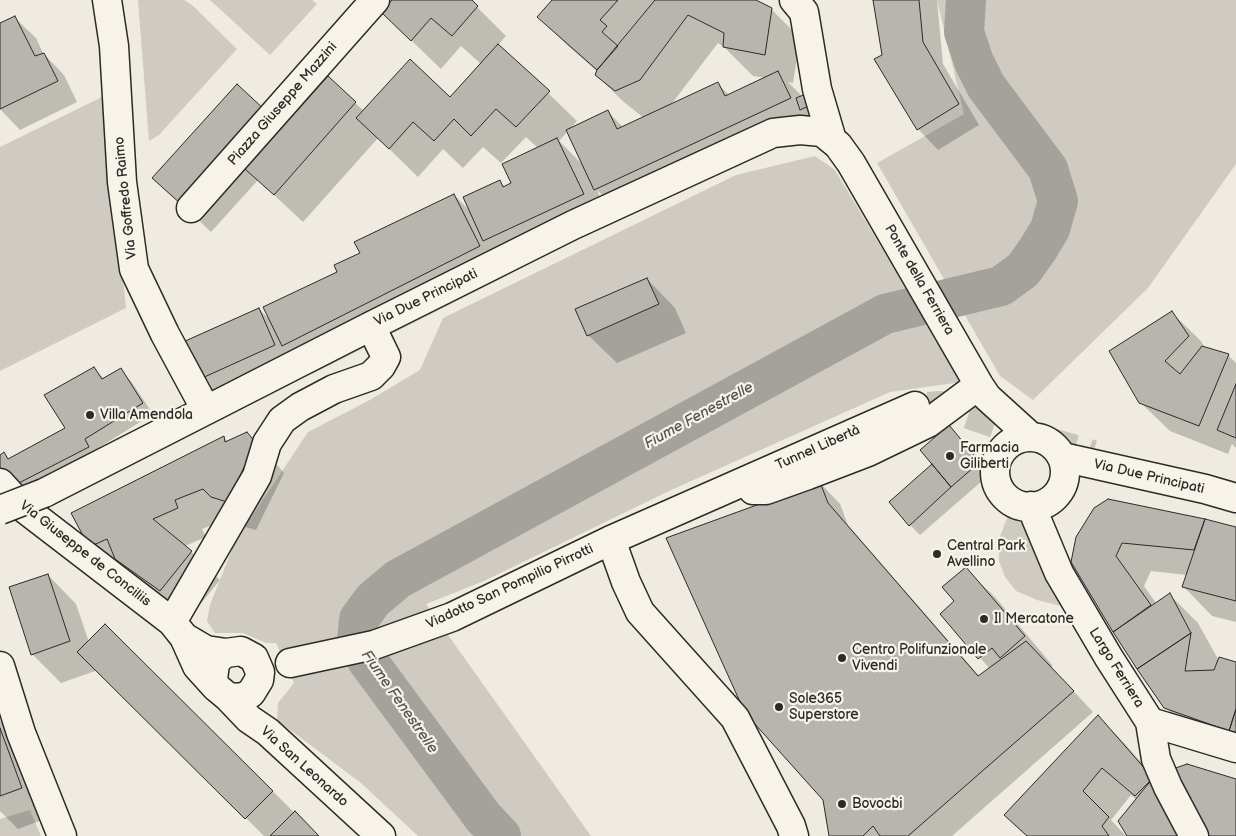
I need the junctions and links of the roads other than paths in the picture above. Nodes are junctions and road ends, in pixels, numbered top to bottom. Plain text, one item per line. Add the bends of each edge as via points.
1 (107, 0) edge
2 (375, 0) edge
3 (775, 0) edge
4 (794, 0) edge
5 (811, 49) junction
6 (832, 140) junction
7 (851, 163) joint
8 (192, 208) dead end
9 (371, 326) junction
10 (983, 391) junction
11 (915, 406) tunnel mouth
12 (206, 410) junction
13 (1030, 436) junction
14 (1001, 452) junction
15 (1062, 457) junction
16 (0, 483) edge
17 (722, 490) junction
18 (1236, 498) edge
19 (1031, 506) junction
20 (0, 510) edge
21 (611, 540) junction
22 (178, 630) junction
23 (237, 653) junction
24 (294, 663) junction
25 (0, 666) edge
26 (258, 683) junction
27 (222, 692) junction
28 (1150, 722) junction
29 (268, 732) junction
30 (1236, 748) edge
31 (62, 836) edge
32 (381, 836) edge
33 (794, 836) edge
34 (1194, 836) edge

1 - 12 street, Via Goffredo Raimo via 114,46 122,182 134,269
2 - 8 street, Piazza Giuseppe Mazzini
3 - 5 street via 783,5
4 - 5 street via 804,12
5 - 6 street via 817,88
6 - 7 street, Via Due Principati
6 - 9 street, Via Due Principati via 822,132 773,133 573,225
7 - 10 street, Ponte della Ferriera
9 - 12 street, Via Due Principati
9 - 22 street via 386,358 371,376 334,389 282,420 267,443 257,476
10 - 13 street
10 - 14 street
10 - 17 street via 868,452 808,475 766,490
11 - 17 street, Tunnel Libertà
12 - 20 street, Via Due Principati, bridge via 44,493
13 - 14 street via 1017,439
13 - 15 street via 1042,438 1056,447
14 - 19 street via 996,463 997,484 1012,502
15 - 18 street, Via Due Principati
15 - 19 street via 1065,478 1060,490 1052,500
16 - 22 street, Via Giuseppe de Conciliis via 21,506
17 - 21 street, Viadotto San Pompilio Pirrotti
19 - 28 street, Largo Ferriera via 1059,573
21 - 24 street, Viadotto San Pompilio Pirrotti via 452,617 374,645
21 - 33 street via 640,612 735,718
22 - 23 street, Via Giuseppe de Conciliis via 206,650
22 - 27 street, Via San Leonardo via 197,666
23 - 24 street, Via Giuseppe de Conciliis
23 - 26 street via 254,658 260,672
23 - 27 street via 215,664 213,679
24 - 26 street via 280,665
25 - 31 street via 21,733
26 - 27 street via 244,697 236,698
26 - 29 street via 259,707
27 - 29 street, Via San Leonardo via 249,719
28 - 30 street
28 - 34 street via 1156,759
29 - 32 street, Via San Leonardo

